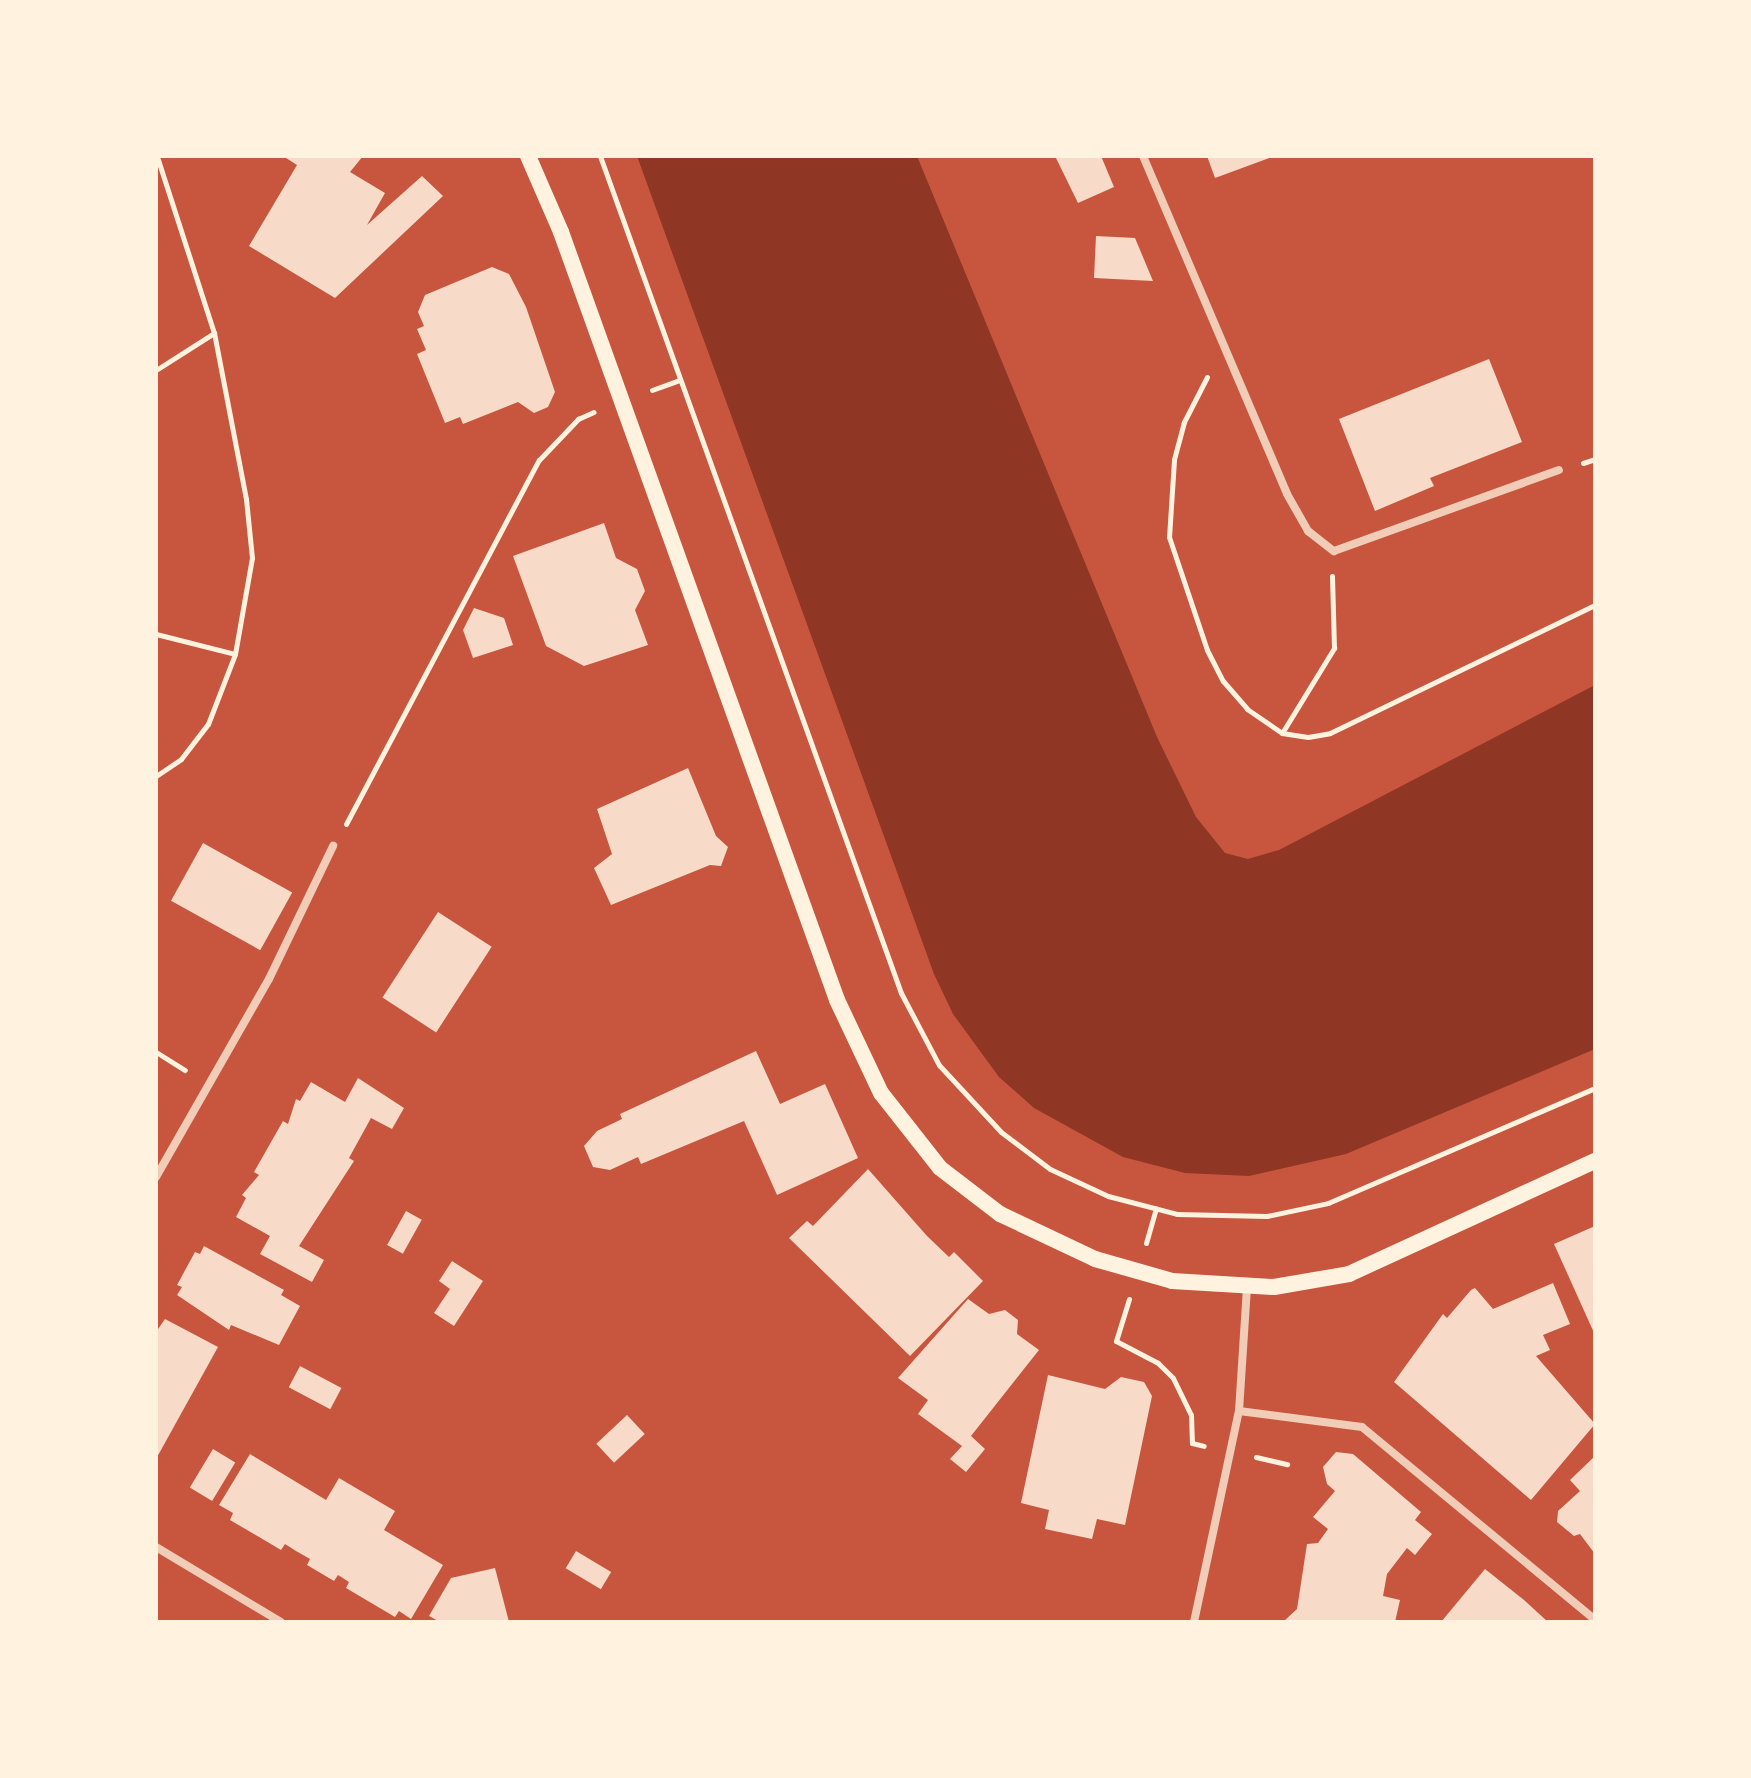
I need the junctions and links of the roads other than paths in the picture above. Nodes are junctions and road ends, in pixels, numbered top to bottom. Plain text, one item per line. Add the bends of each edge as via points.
1 (528, 156) edge
2 (1143, 156) edge
3 (1559, 470) dead end
4 (333, 846) road end
5 (1595, 1161) edge
6 (156, 1177) edge
7 (1247, 1287) junction
8 (1239, 1411) junction
9 (156, 1547) edge
10 (1595, 1620) edge
11 (281, 1622) edge
12 (1194, 1622) edge

1 - 7 main road via 622,401 837,1000 881,1093 920,1145 968,1192 1064,1246 1137,1273
2 - 3 street via 1287,494 1308,531 1334,551
4 - 6 street via 269,979
5 - 7 main road via 1349,1274 1297,1285
7 - 8 street
8 - 10 street via 1347,1423 1374,1433
8 - 12 street
9 - 11 street

